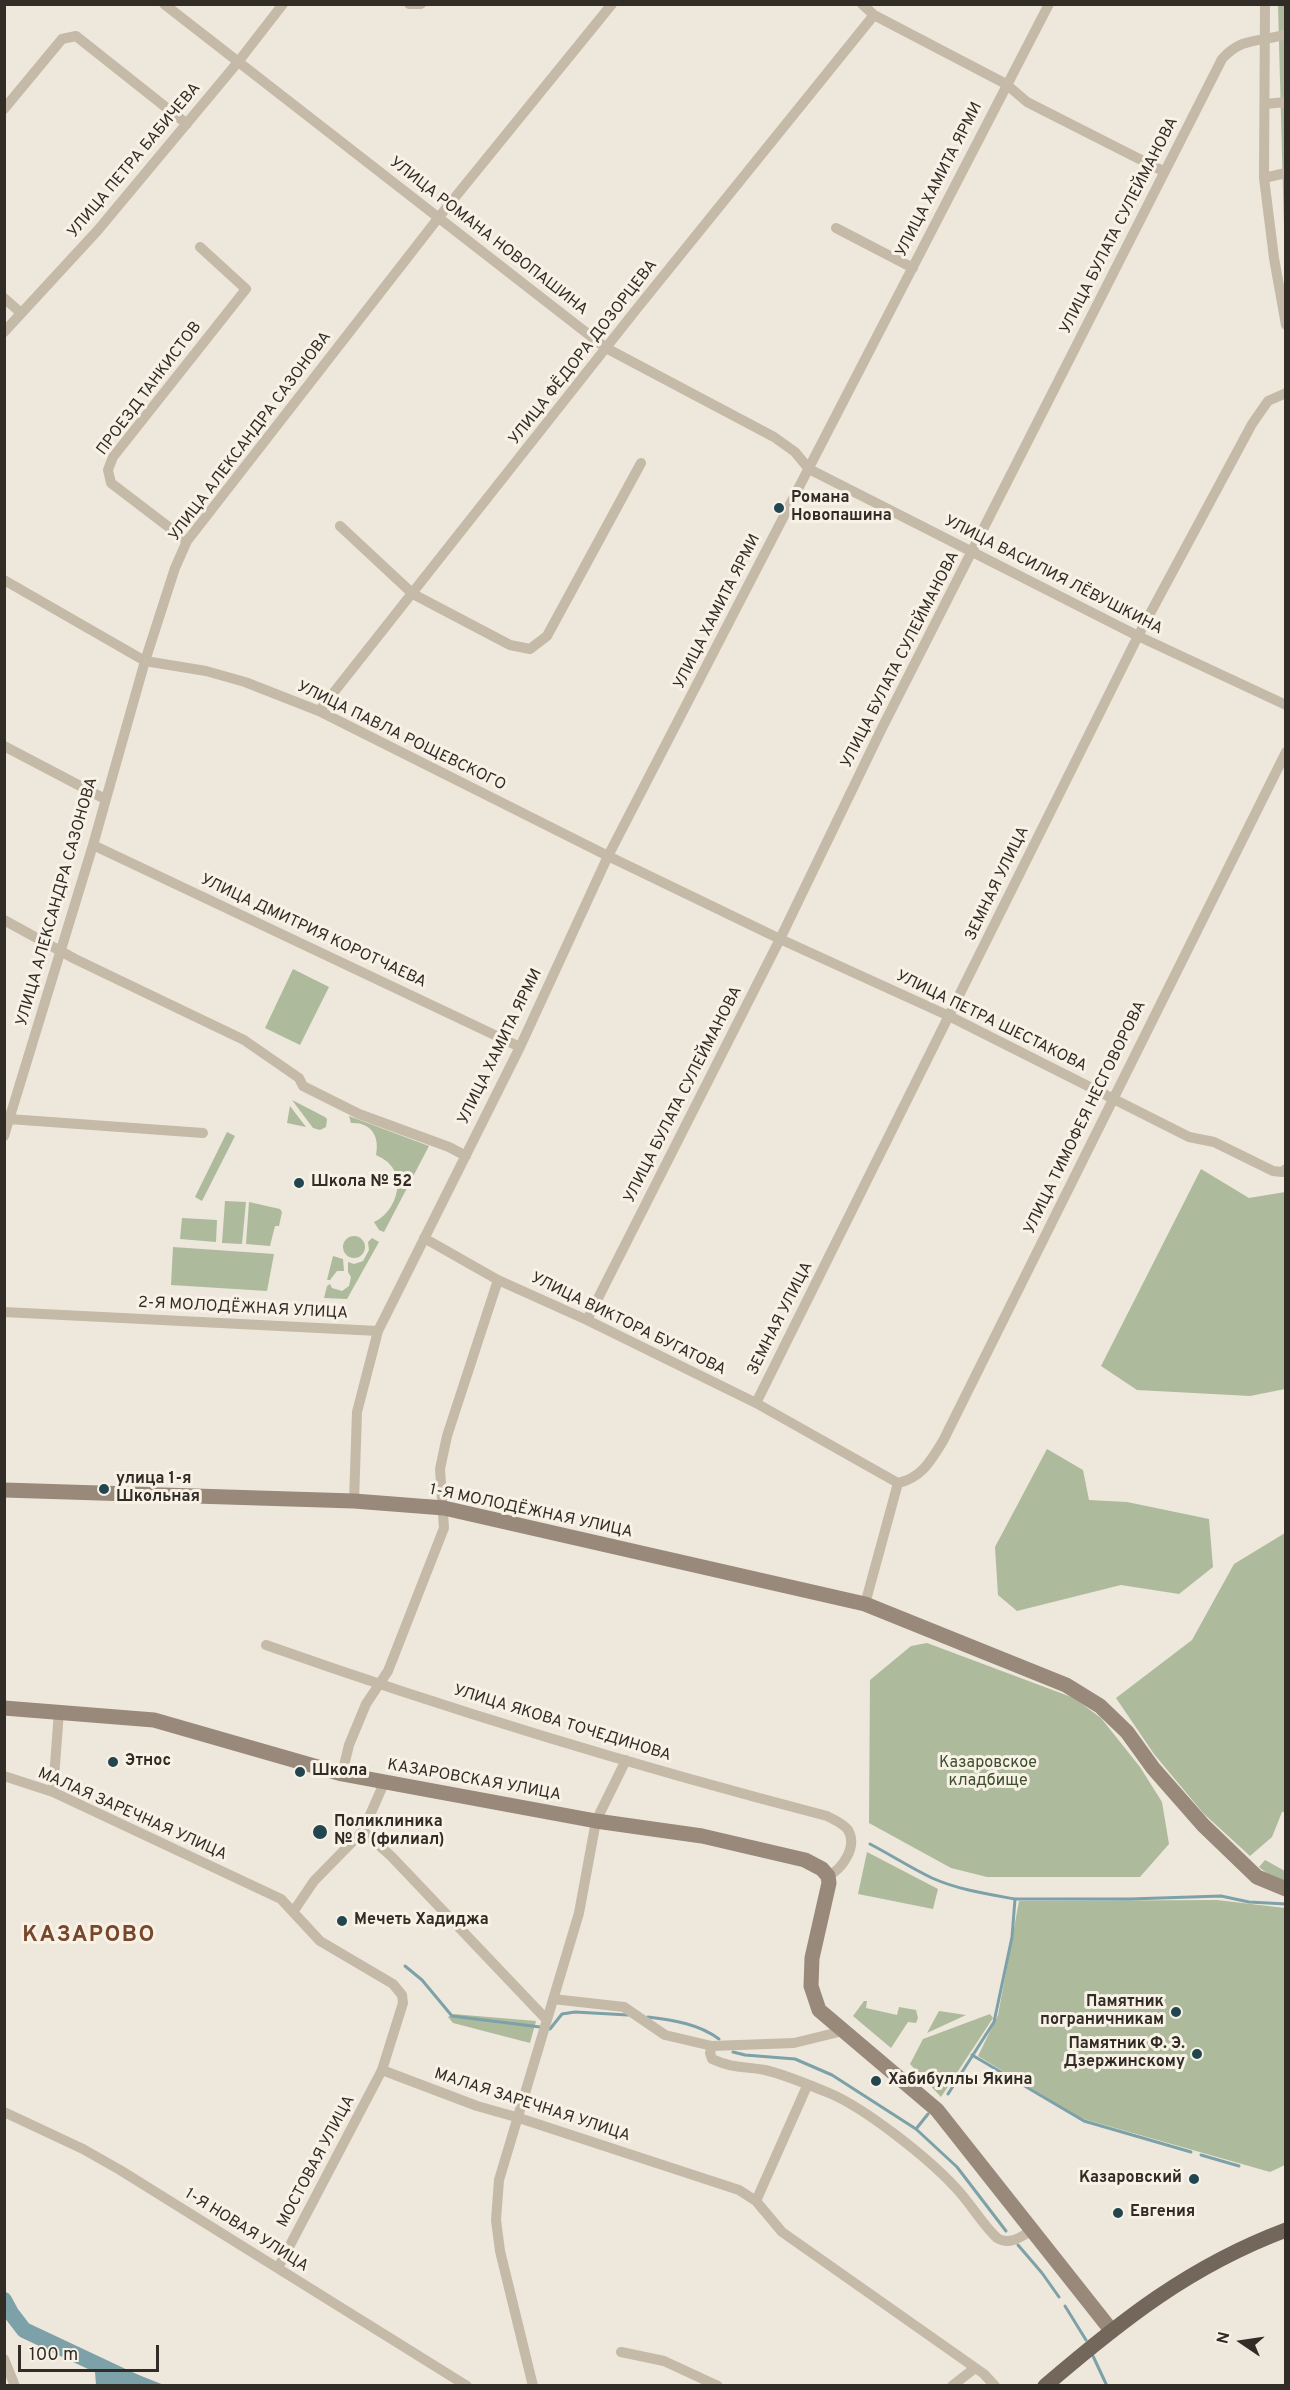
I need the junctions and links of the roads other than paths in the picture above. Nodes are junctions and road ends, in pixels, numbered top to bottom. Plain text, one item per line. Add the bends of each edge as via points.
1 (164, 4) edge
2 (283, 4) edge
3 (409, 4) edge
4 (421, 4) edge
5 (612, 4) edge
6 (862, 4) edge
7 (1049, 4) edge
8 (1265, 4) edge
9 (874, 15) junction
10 (1286, 34) edge
11 (1264, 38) junction
12 (238, 62) junction
13 (1006, 84) junction
14 (1286, 102) edge
15 (1265, 104) junction
16 (4, 109) edge
17 (187, 124) junction
18 (1163, 171) junction
19 (1286, 173) edge
20 (1264, 178) junction
21 (439, 217) junction
22 (836, 228) dead end
23 (200, 248) dead end
24 (1286, 257) edge
25 (1274, 258) junction
26 (913, 268) junction
27 (4, 298) edge
28 (21, 313) junction
29 (1286, 326) edge
30 (4, 332) edge
31 (606, 348) junction
32 (1286, 393) edge
33 (641, 463) dead end
34 (809, 469) junction
35 (340, 526) dead end
36 (187, 542) junction
37 (973, 553) junction
38 (4, 580) edge
39 (413, 594) junction
40 (1138, 636) junction
41 (145, 661) junction
42 (1286, 705) edge
43 (319, 711) junction
44 (4, 746) edge
45 (1286, 752) edge
46 (105, 799) junction
47 (93, 845) junction
48 (608, 856) junction
49 (4, 920) edge
50 (780, 939) junction
51 (61, 950) junction
52 (949, 1016) junction
53 (520, 1047) junction
54 (1113, 1099) junction
55 (7, 1118) edge
56 (203, 1133) dead end
57 (4, 1136) edge
58 (466, 1156) junction
59 (1286, 1169) edge
60 (424, 1238) junction
61 (498, 1280) junction
62 (4, 1312) edge
63 (587, 1320) junction
64 (378, 1331) junction
65 (756, 1403) junction
66 (898, 1483) junction
67 (4, 1490) edge
68 (354, 1501) junction
69 (444, 1508) junction
70 (865, 1604) junction
71 (266, 1645) dead end
72 (380, 1685) junction
73 (4, 1708) edge
74 (59, 1711) junction
75 (626, 1760) junction
76 (342, 1774) junction
77 (4, 1776) edge
78 (384, 1783) junction
79 (53, 1792) junction
80 (596, 1821) junction
81 (363, 1831) junction
82 (828, 1876) junction
83 (1286, 1889) edge
84 (293, 1912) junction
85 (553, 1999) junction
86 (546, 2019) junction
87 (843, 2031) junction
88 (712, 2046) junction
89 (382, 2070) junction
90 (807, 2086) junction
91 (4, 2112) edge
92 (516, 2117) junction
93 (756, 2201) junction
94 (1034, 2230) junction
95 (1286, 2230) edge
96 (278, 2268) junction
97 (1111, 2330) junction
98 (621, 2352) dead end
99 (4, 2359) edge
100 (975, 2368) junction
101 (14, 2385) edge
102 (467, 2385) edge
103 (533, 2385) edge
104 (718, 2385) edge
105 (952, 2385) edge
106 (995, 2385) edge
107 (1045, 2385) edge

1 - 12 street, УЛИЦА РОМАНА НОВОПАШИНА
2 - 12 street, УЛИЦА ПЕТРА БАБИЧЕВА
3 - 4 street
5 - 21 street, УЛИЦА АЛЕКСАНДРА САЗОНОВА
6 - 9 street
7 - 13 street, УЛИЦА ХАМИТА ЯРМИ
8 - 11 street
9 - 13 street
9 - 31 street, УЛИЦА ФЁДОРА ДОЗОРЦЕВА
10 - 11 street, УЛИЦА БУЛАТА СУЛЕЙМАНОВА
11 - 15 street
11 - 18 street, УЛИЦА БУЛАТА СУЛЕЙМАНОВА via 1240,44 1222,59
12 - 17 street, УЛИЦА ПЕТРА БАБИЧЕВА
12 - 21 street, УЛИЦА РОМАНА НОВОПАШИНА
13 - 18 street via 1027,102
13 - 26 street, УЛИЦА ХАМИТА ЯРМИ
14 - 15 street
15 - 20 street
16 - 17 street via 62,39 76,36
17 - 28 street, УЛИЦА ПЕТРА БАБИЧЕВА via 98,230
18 - 37 street, УЛИЦА БУЛАТА СУЛЕЙМАНОВА
19 - 20 street
20 - 25 street
21 - 31 street, УЛИЦА РОМАНА НОВОПАШИНА
21 - 36 street, УЛИЦА АЛЕКСАНДРА САЗОНОВА
22 - 26 street
23 - 36 street, ПРОЕЗД ТАНКИСТОВ via 246,289 113,457 108,470 111,483
24 - 25 street
25 - 29 street
26 - 34 street, УЛИЦА ХАМИТА ЯРМИ
27 - 28 street
28 - 30 street, УЛИЦА ПЕТРА БАБИЧЕВА
31 - 34 street, УЛИЦА РОМАНА НОВОПАШИНА via 774,437 795,452
31 - 39 street, УЛИЦА ФЁДОРА ДОЗОРЦЕВА
32 - 40 street, ЗЕМНАЯ УЛИЦА via 1268,401 1252,423
33 - 39 street via 548,636 530,649 510,645
34 - 37 street, УЛИЦА ВАСИЛИЯ ЛЁВУШКИНА
34 - 48 street, УЛИЦА ХАМИТА ЯРМИ
35 - 39 street
36 - 41 street, УЛИЦА АЛЕКСАНДРА САЗОНОВА
37 - 40 street, УЛИЦА ВАСИЛИЯ ЛЁВУШКИНА
37 - 50 street, УЛИЦА БУЛАТА СУЛЕЙМАНОВА via 881,730
38 - 41 street, УЛИЦА ПАВЛА РОЩЕВСКОГО
39 - 43 street, УЛИЦА ФЁДОРА ДОЗОРЦЕВА
40 - 42 street, УЛИЦА ВАСИЛИЯ ЛЁВУШКИНА
40 - 52 street, ЗЕМНАЯ УЛИЦА
41 - 43 street, УЛИЦА ПАВЛА РОЩЕВСКОГО via 206,671
41 - 46 street, УЛИЦА АЛЕКСАНДРА САЗОНОВА
43 - 48 street, УЛИЦА ПАВЛА РОЩЕВСКОГО
44 - 46 street
45 - 54 street, УЛИЦА ТИМОФЕЯ НЕСГОВОРОВА
46 - 47 street, УЛИЦА АЛЕКСАНДРА САЗОНОВА
47 - 51 street, УЛИЦА АЛЕКСАНДРА САЗОНОВА
47 - 53 street, УЛИЦА ДМИТРИЯ КОРОТЧАЕВА
48 - 50 street, УЛИЦА ПАВЛА РОЩЕВСКОГО
48 - 53 street, УЛИЦА ХАМИТА ЯРМИ
49 - 51 street
50 - 52 street, УЛИЦА ПЕТРА ШЕСТАКОВА
50 - 63 street, УЛИЦА БУЛАТА СУЛЕЙМАНОВА
51 - 55 street, УЛИЦА АЛЕКСАНДРА САЗОНОВА
51 - 58 street via 244,1040 299,1078 303,1086 359,1114
52 - 54 street, УЛИЦА ПЕТРА ШЕСТАКОВА
52 - 65 street, ЗЕМНАЯ УЛИЦА
53 - 58 street, УЛИЦА ХАМИТА ЯРМИ
54 - 59 street, УЛИЦА ПЕТРА ШЕСТАКОВА via 1189,1137 1214,1142 1273,1171
54 - 66 street, УЛИЦА ТИМОФЕЯ НЕСГОВОРОВА via 943,1441 926,1468 910,1480
55 - 56 street
55 - 57 street, УЛИЦА АЛЕКСАНДРА САЗОНОВА
58 - 60 street, УЛИЦА ХАМИТА ЯРМИ
60 - 61 street, УЛИЦА ВИКТОРА БУГАТОВА
60 - 64 street
61 - 63 street, УЛИЦА ВИКТОРА БУГАТОВА
61 - 69 street via 447,1436 440,1469
62 - 64 street, 2-Я МОЛОДЁЖНАЯ УЛИЦА
63 - 65 street, УЛИЦА ВИКТОРА БУГАТОВА
64 - 68 street via 357,1412
65 - 66 street, УЛИЦА ВИКТОРА БУГАТОВА
66 - 70 street
67 - 68 street, 1-Я МОЛОДЁЖНАЯ УЛИЦА
68 - 69 street, 1-Я МОЛОДЁЖНАЯ УЛИЦА
69 - 70 street, 1-Я МОЛОДЁЖНАЯ УЛИЦА
69 - 72 street via 444,1528
70 - 83 street, 1-Я МОЛОДЁЖНАЯ УЛИЦА via 1066,1685 1100,1706 1127,1732 1203,1825 1257,1877
71 - 72 street, УЛИЦА ЯКОВА ТОЧЕДИНОВА
72 - 75 street, УЛИЦА ЯКОВА ТОЧЕДИНОВА
72 - 76 street via 366,1704
73 - 74 street, КАЗАРОВСКАЯ УЛИЦА
74 - 76 street, КАЗАРОВСКАЯ УЛИЦА via 154,1720
74 - 79 street
75 - 80 street
75 - 82 street, УЛИЦА ЯКОВА ТОЧЕДИНОВА via 841,1823 848,1830 847,1858 838,1871
76 - 78 street, КАЗАРОВСКАЯ УЛИЦА
77 - 79 street, МАЛАЯ ЗАРЕЧНАЯ УЛИЦА
78 - 80 street, КАЗАРОВСКАЯ УЛИЦА
78 - 81 street
79 - 84 street, МАЛАЯ ЗАРЕЧНАЯ УЛИЦА via 281,1899
80 - 82 street, КАЗАРОВСКАЯ УЛИЦА via 702,1836 805,1860
80 - 85 street via 579,1913
81 - 84 street via 314,1881
81 - 86 street
82 - 87 street via 812,1958 811,1986 819,2010
84 - 89 street, МАЛАЯ ЗАРЕЧНАЯ УЛИЦА via 320,1941 393,1984 402,1995 403,2003
85 - 86 street
85 - 88 street via 624,2007 665,2035
86 - 92 street
87 - 88 street via 794,2043
87 - 94 street via 937,2110
88 - 90 street via 712,2059 719,2062 765,2070
89 - 92 street, МАЛАЯ ЗАРЕЧНАЯ УЛИЦА
89 - 96 street, МОСТОВАЯ УЛИЦА
90 - 93 street
90 - 94 street via 855,2108 922,2157 955,2186 997,2238 1010,2242
91 - 96 street, 1-Я НОВАЯ УЛИЦА via 120,2170
92 - 93 street, МАЛАЯ ЗАРЕЧНАЯ УЛИЦА via 739,2190
92 - 103 street via 499,2180 496,2220
93 - 100 street, МАЛАЯ ЗАРЕЧНАЯ УЛИЦА via 782,2232
94 - 97 street
95 - 97 main road via 1230,2253 1189,2276
96 - 102 street, 1-Я НОВАЯ УЛИЦА
97 - 107 main road
98 - 104 street via 664,2361
99 - 101 street
100 - 105 street
100 - 106 street, МАЛАЯ ЗАРЕЧНАЯ УЛИЦА

